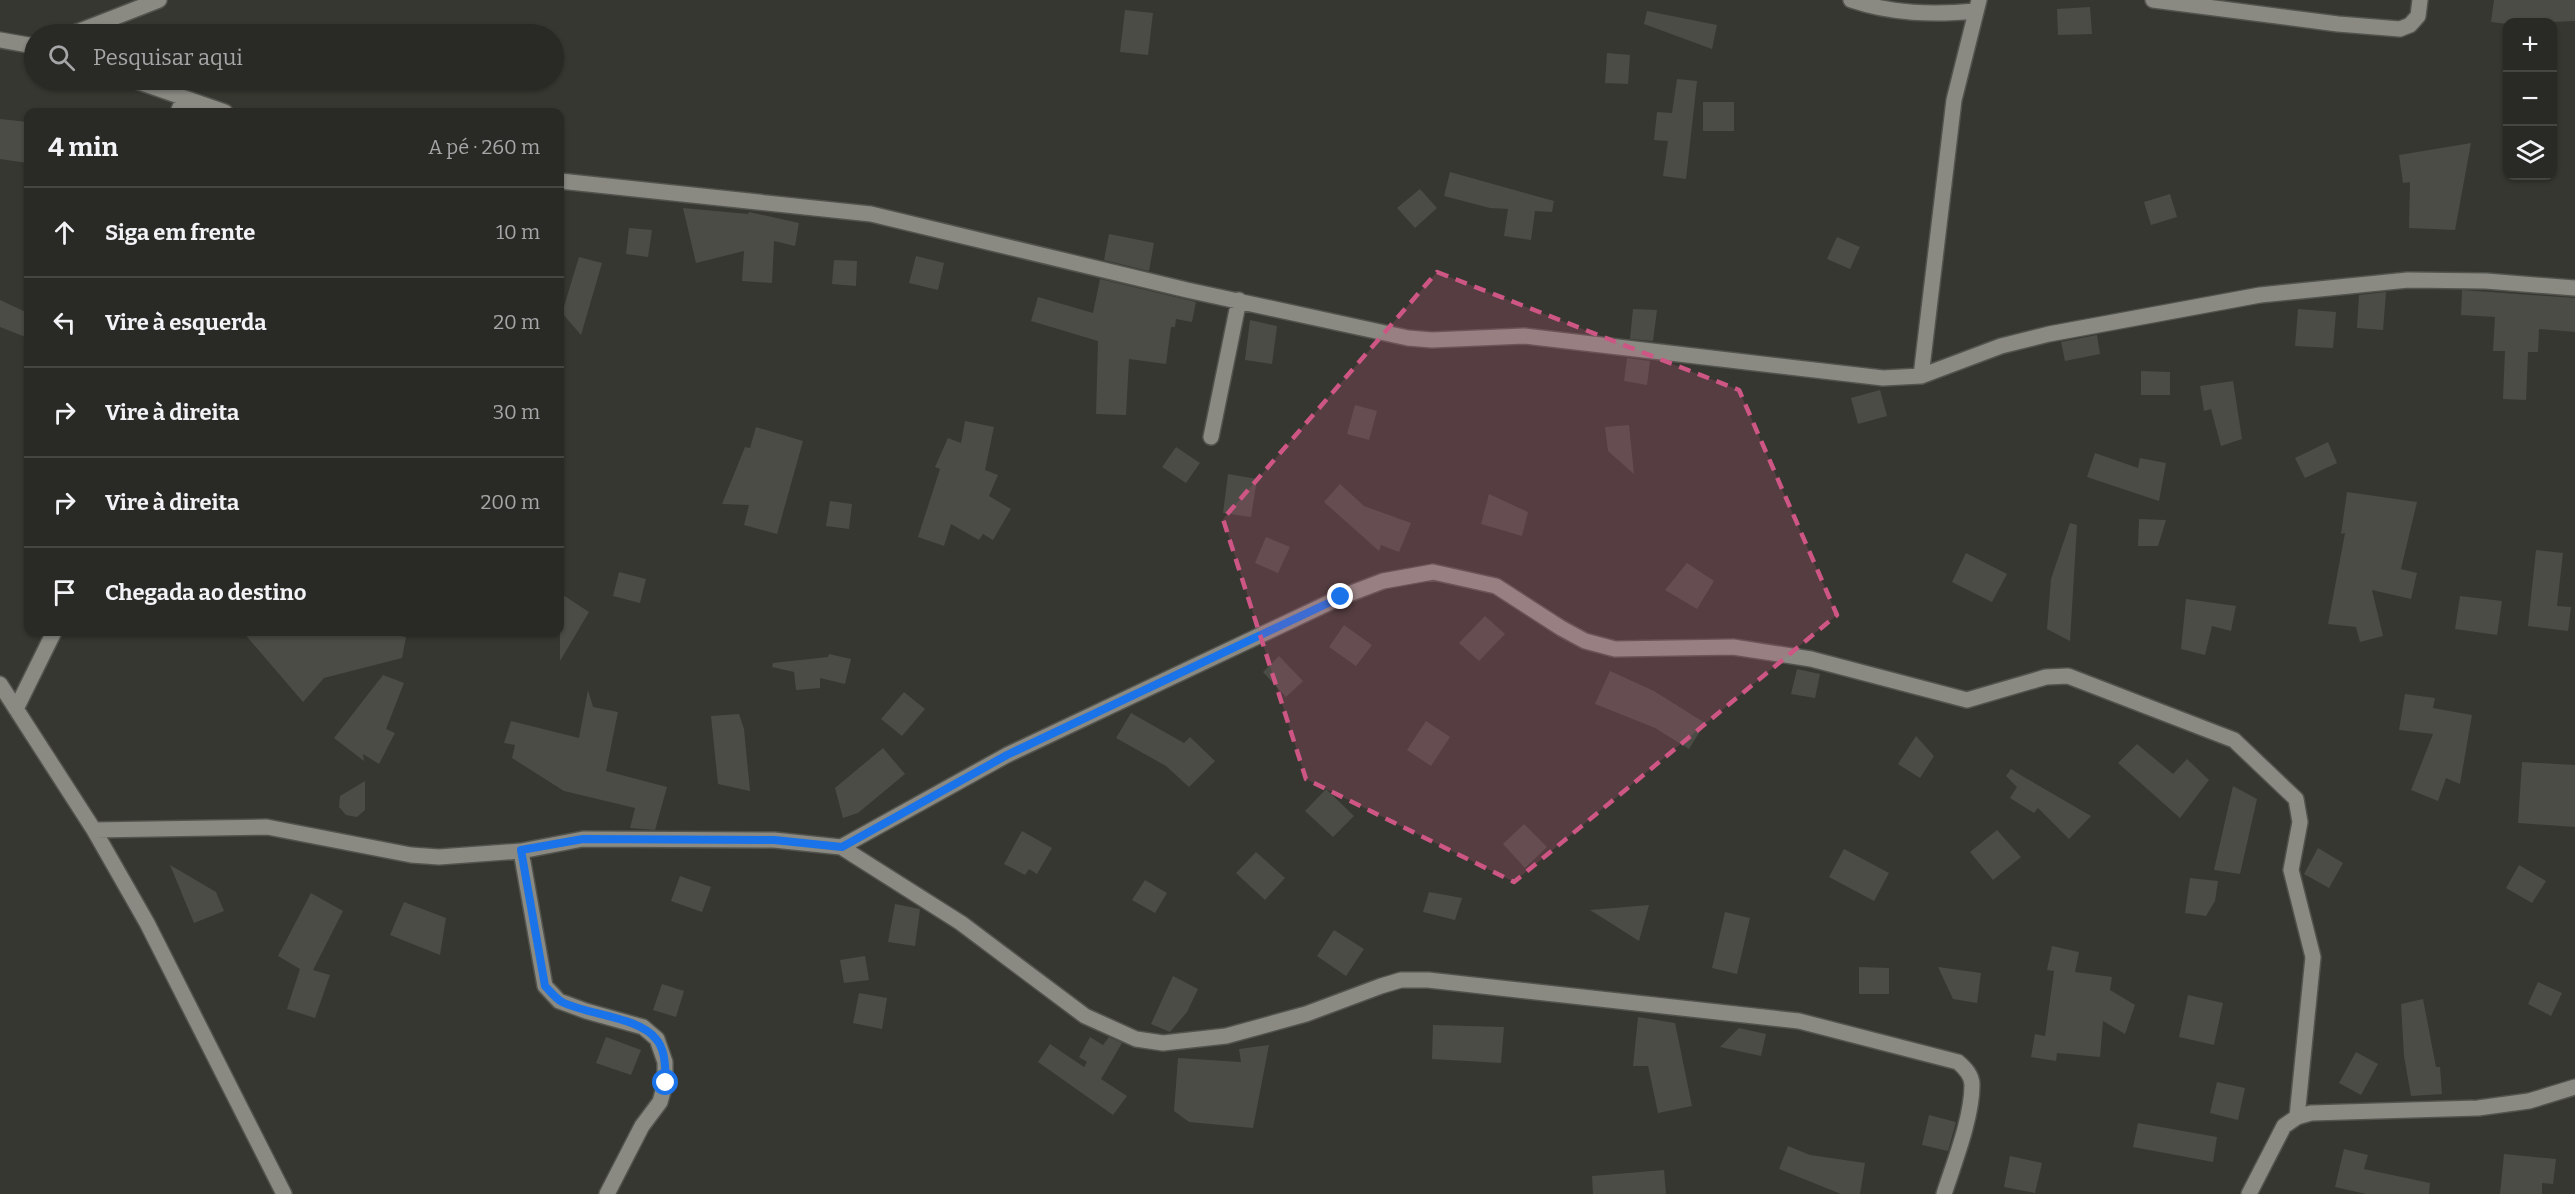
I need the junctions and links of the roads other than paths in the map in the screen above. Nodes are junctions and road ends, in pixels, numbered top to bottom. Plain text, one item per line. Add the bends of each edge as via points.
1 (159, 0) edge
2 (1851, 0) edge
3 (2152, 0) edge
4 (2420, 0) edge
5 (1978, 6) edge
6 (98, 24) edge
7 (0, 40) edge
8 (24, 44) edge
9 (152, 90) edge
10 (181, 105) edge
11 (200, 108) edge
12 (564, 181) edge
13 (2575, 288) edge
14 (1239, 300) junction
15 (1921, 376) junction
16 (1211, 437) dead end
17 (52, 636) edge
18 (0, 684) edge
19 (16, 709) junction
20 (94, 830) junction
21 (842, 847) junction
22 (521, 850) junction
23 (2575, 1086) edge
24 (2297, 1117) junction
25 (284, 1194) edge
26 (607, 1194) edge
27 (1944, 1194) edge
28 (2249, 1194) edge

1 - 6 street
2 - 5 street via 1875,8 1936,14
3 - 4 street via 2400,29 2418,16
5 - 15 street via 1954,100
7 - 8 street
9 - 10 street
10 - 11 street
12 - 14 street via 871,214
13 - 15 street via 2408,280 2260,295 2049,334 2001,346
14 - 15 street via 1408,338 1524,336 1844,375
14 - 16 street
17 - 19 street
18 - 19 street
19 - 20 street
20 - 22 street via 267,827 411,855 440,857
20 - 25 street via 190,1005
21 - 22 street via 774,840 583,839
21 - 24 street via 1007,755 1341,597 1383,581 1432,572 1496,586 1561,628 1586,641 1615,649 1733,647 1810,659 1967,700 2046,677 2068,676 2235,740 2296,799 2300,822 2291,870 2313,957
21 - 27 street via 961,923 1085,1016 1136,1039 1163,1043 1226,1036 1306,1014 1401,980 1428,980 1799,1021 1958,1062 1968,1071 1972,1083 1961,1143
22 - 26 street via 545,986 559,1001 643,1027 657,1040 665,1062 666,1083 660,1102 642,1126
23 - 24 street via 2529,1101 2478,1108 2311,1113
24 - 28 street via 2284,1126

